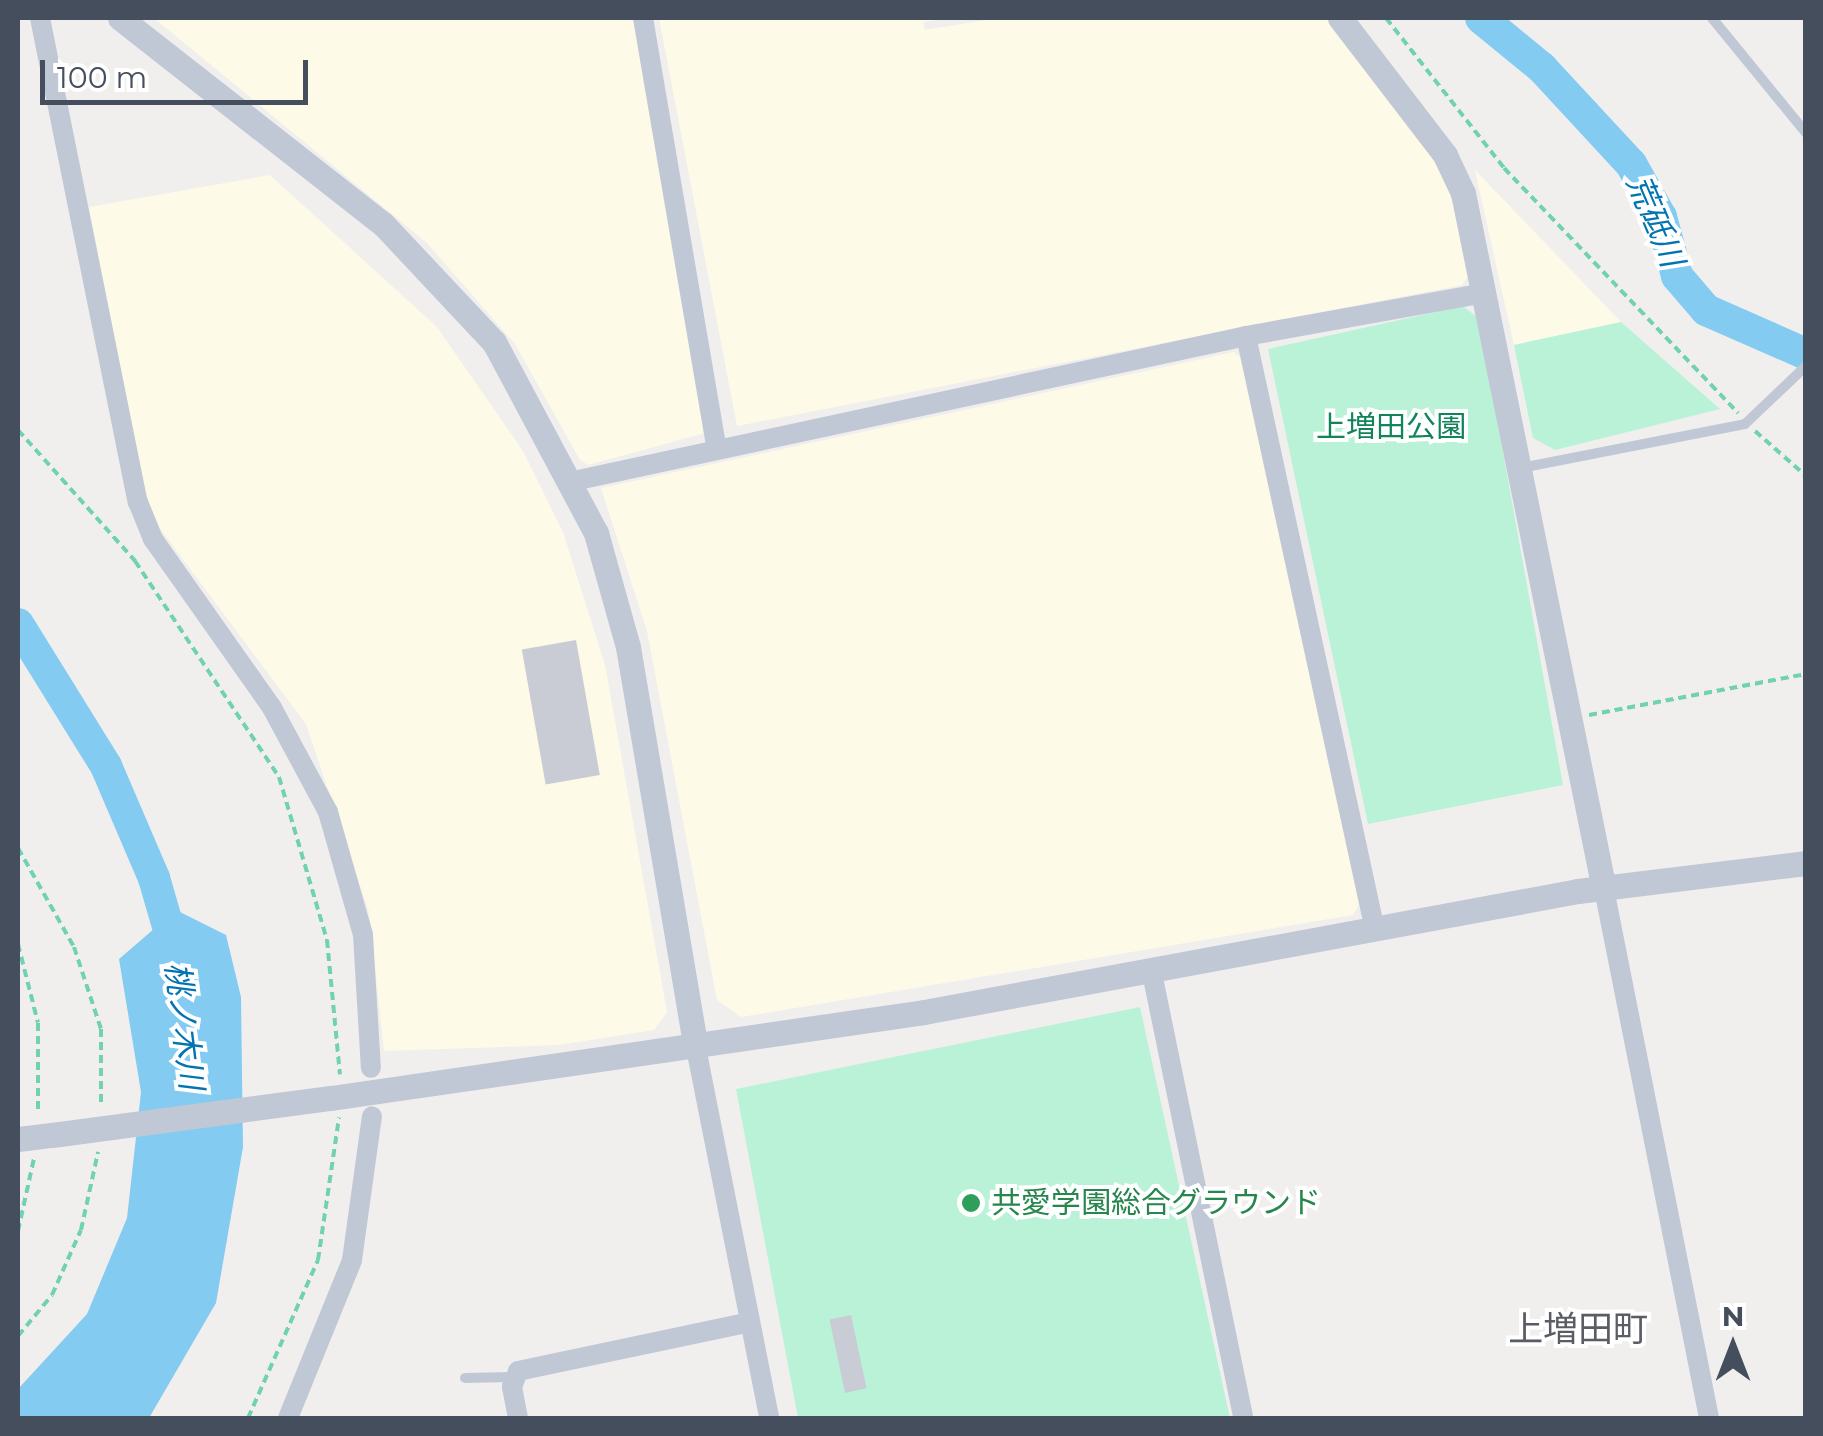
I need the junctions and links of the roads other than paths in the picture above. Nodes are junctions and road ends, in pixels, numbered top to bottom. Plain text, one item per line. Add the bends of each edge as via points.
1 (40, 18) edge
2 (120, 18) edge
3 (644, 18) edge
4 (1340, 18) edge
5 (1712, 18) edge
6 (1806, 134) edge
7 (1484, 293) junction
8 (1246, 336) junction
9 (1806, 366) edge
10 (716, 447) junction
11 (1521, 468) junction
12 (569, 482) junction
13 (1806, 863) edge
14 (1604, 889) junction
15 (1375, 930) junction
16 (1152, 973) junction
17 (696, 1048) junction
18 (371, 1068) dead end
19 (372, 1116) dead end
20 (34, 1137) edge
21 (750, 1322) junction
22 (512, 1377) junction
23 (464, 1378) dead end
24 (288, 1418) edge
25 (518, 1418) edge
26 (769, 1418) edge
27 (1242, 1418) edge
28 (1710, 1418) edge

1 - 18 street via 138,502 153,539 272,706 328,812 362,935
2 - 12 street via 384,224 494,342
3 - 10 street
4 - 7 street via 1455,172
5 - 6 lane
7 - 8 street
7 - 11 street
8 - 10 street
8 - 15 street
9 - 11 lane via 1749,422
10 - 12 street
11 - 14 street
12 - 17 street via 596,533 628,647
13 - 14 street
14 - 15 street
14 - 28 street
15 - 16 street
16 - 17 street
16 - 27 street
17 - 20 street, bridge
17 - 21 street
19 - 24 street via 352,1260
21 - 22 street
21 - 26 street
22 - 23 lane
22 - 25 street

